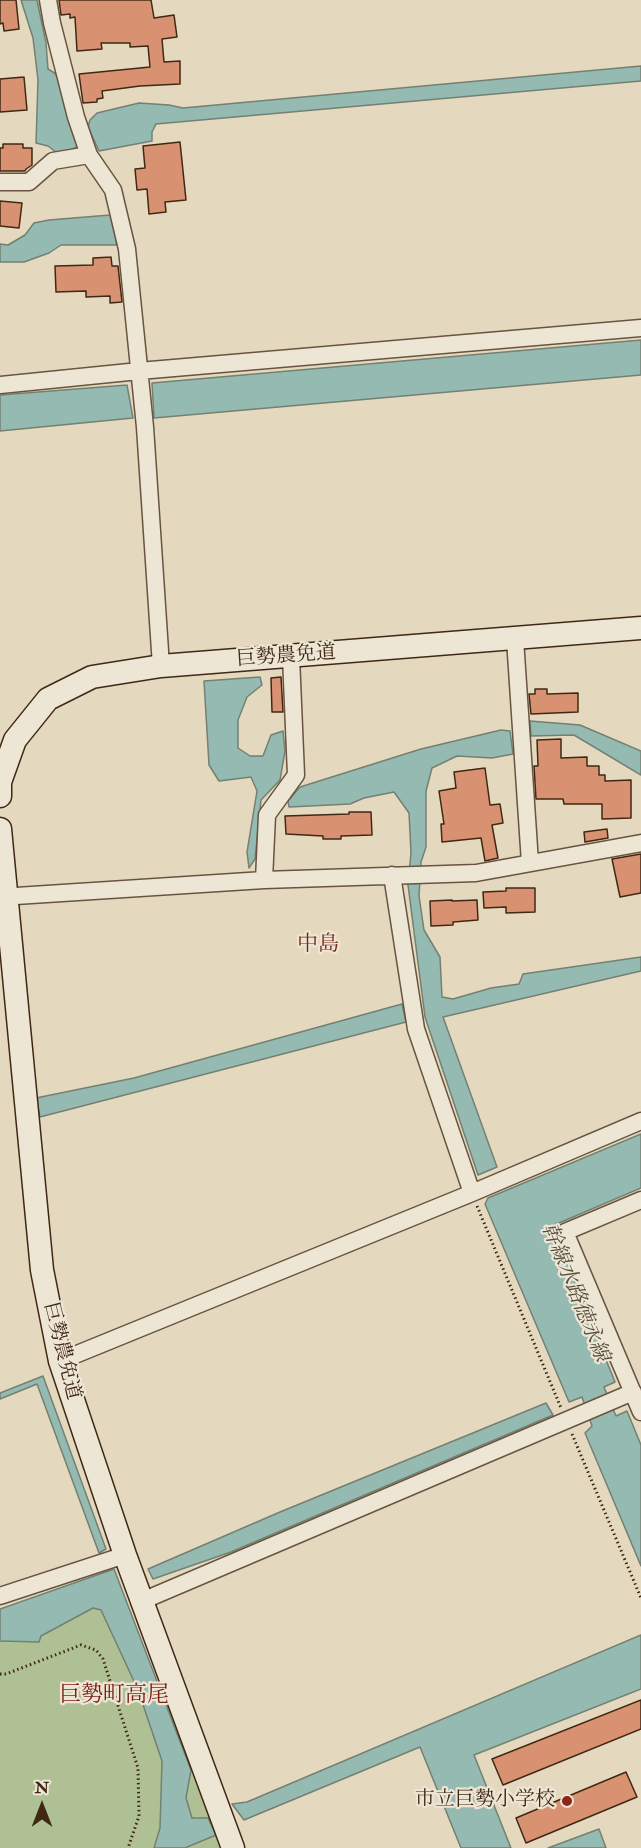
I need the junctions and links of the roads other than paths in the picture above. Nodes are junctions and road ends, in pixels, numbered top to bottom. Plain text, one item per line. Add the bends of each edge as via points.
1 (48, 0) edge
2 (89, 155) junction
3 (0, 182) edge
4 (641, 328) edge
5 (139, 371) junction
6 (0, 385) edge
7 (641, 628) edge
8 (515, 639) junction
9 (291, 657) junction
10 (161, 666) junction
11 (0, 796) edge
12 (0, 829) edge
13 (641, 843) edge
14 (530, 863) junction
15 (398, 875) junction
16 (264, 880) junction
17 (2, 897) edge
18 (641, 1121) edge
19 (472, 1193) junction
20 (641, 1200) edge
21 (60, 1361) junction
22 (633, 1392) junction
23 (641, 1412) edge
24 (125, 1555) junction
25 (0, 1596) edge
26 (142, 1602) junction
27 (233, 1848) edge

1 - 2 street
2 - 3 street via 52,161 29,182
2 - 5 street via 112,189 128,249
4 - 5 street
5 - 6 street
5 - 10 street
7 - 8 street, 巨勢農免道
8 - 9 street, 巨勢農免道
8 - 14 street
9 - 10 street, 巨勢農免道
9 - 16 street via 296,775 267,815
10 - 11 street, 巨勢農免道 via 93,676 48,699 15,740 0,782
12 - 17 street, 巨勢農免道
13 - 14 street
14 - 15 street via 476,873
15 - 16 street
15 - 19 street via 416,1029
16 - 17 street
17 - 21 street, 巨勢農免道 via 42,1270
18 - 19 street
19 - 21 street
20 - 22 street via 565,1232
21 - 24 street, 巨勢農免道
22 - 23 street
22 - 26 street
24 - 25 street
24 - 26 street, 巨勢農免道
26 - 27 street, 巨勢農免道

